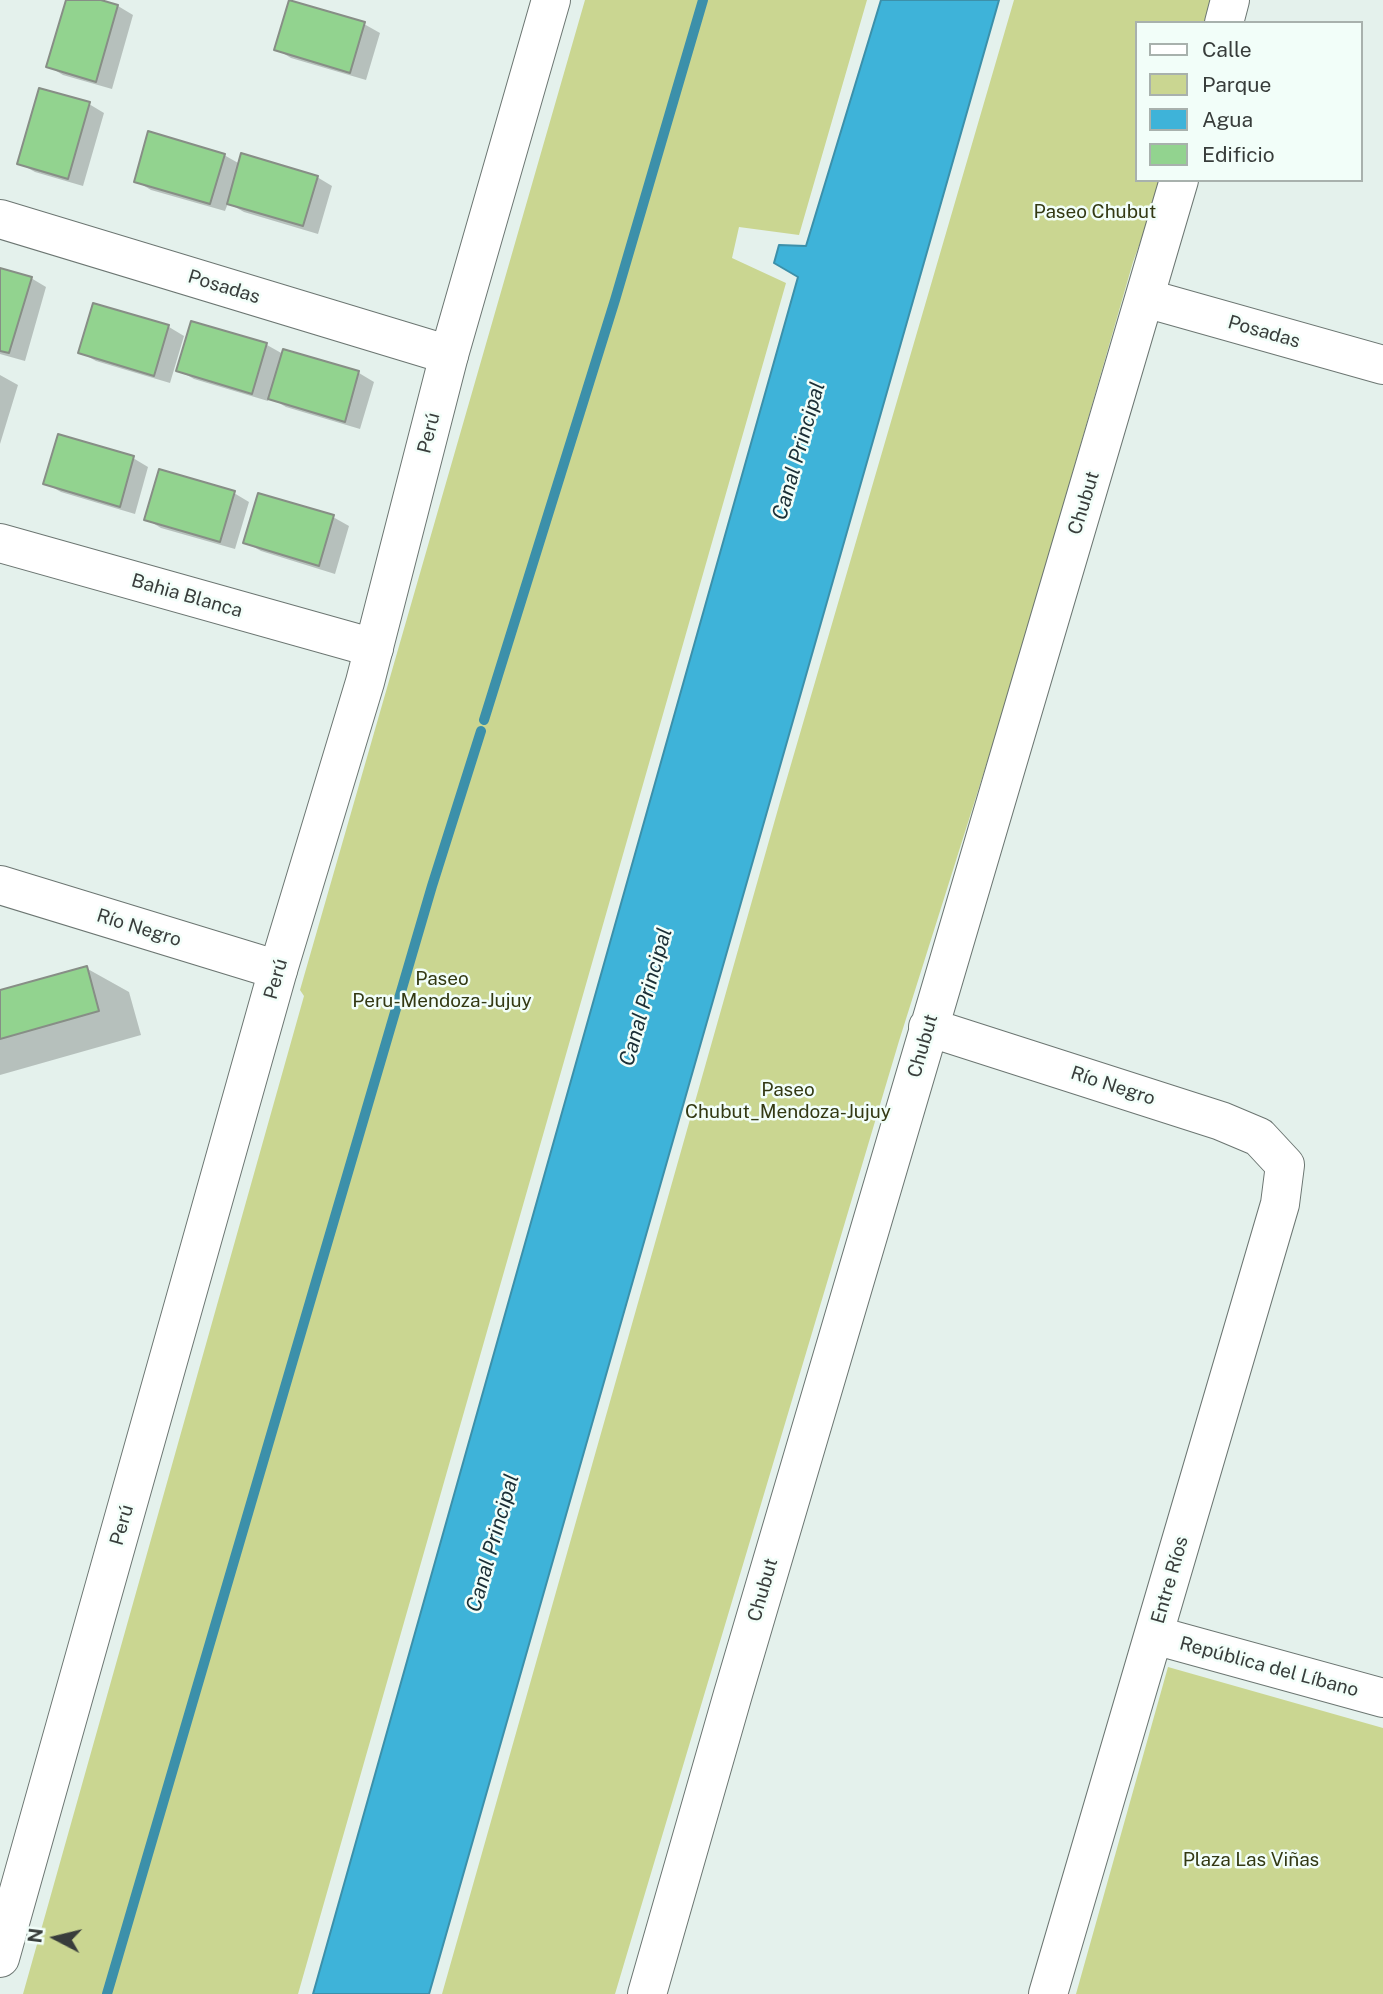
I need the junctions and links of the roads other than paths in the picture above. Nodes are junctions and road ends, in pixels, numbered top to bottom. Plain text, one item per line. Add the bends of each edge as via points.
1 (551, 0) edge
2 (1230, 0) edge
3 (1225, 21) edge
4 (1178, 182) edge
5 (0, 219) edge
6 (1145, 298) junction
7 (449, 355) junction
8 (1383, 365) edge
9 (0, 543) edge
10 (374, 648) junction
11 (0, 885) edge
12 (278, 970) junction
13 (928, 1027) junction
14 (1285, 1165) joint
15 (1154, 1635) junction
16 (1383, 1698) edge
17 (0, 1958) edge
18 (647, 1994) edge
19 (1048, 1994) edge

1 - 7 street, Perú
2 - 3 street
4 - 6 street, Chubut
5 - 7 street, Posadas
6 - 8 street, Posadas
6 - 13 street, Chubut
7 - 10 street, Perú
9 - 10 street, Bahia Blanca
10 - 12 street, Perú
11 - 12 street, Río Negro
12 - 17 street, Perú
13 - 14 street, Río Negro via 1221,1121 1259,1137
13 - 18 street, Chubut
14 - 15 street, Entre Ríos via 1280,1204
15 - 16 street, República del Líbano
15 - 19 street, Entre Ríos

